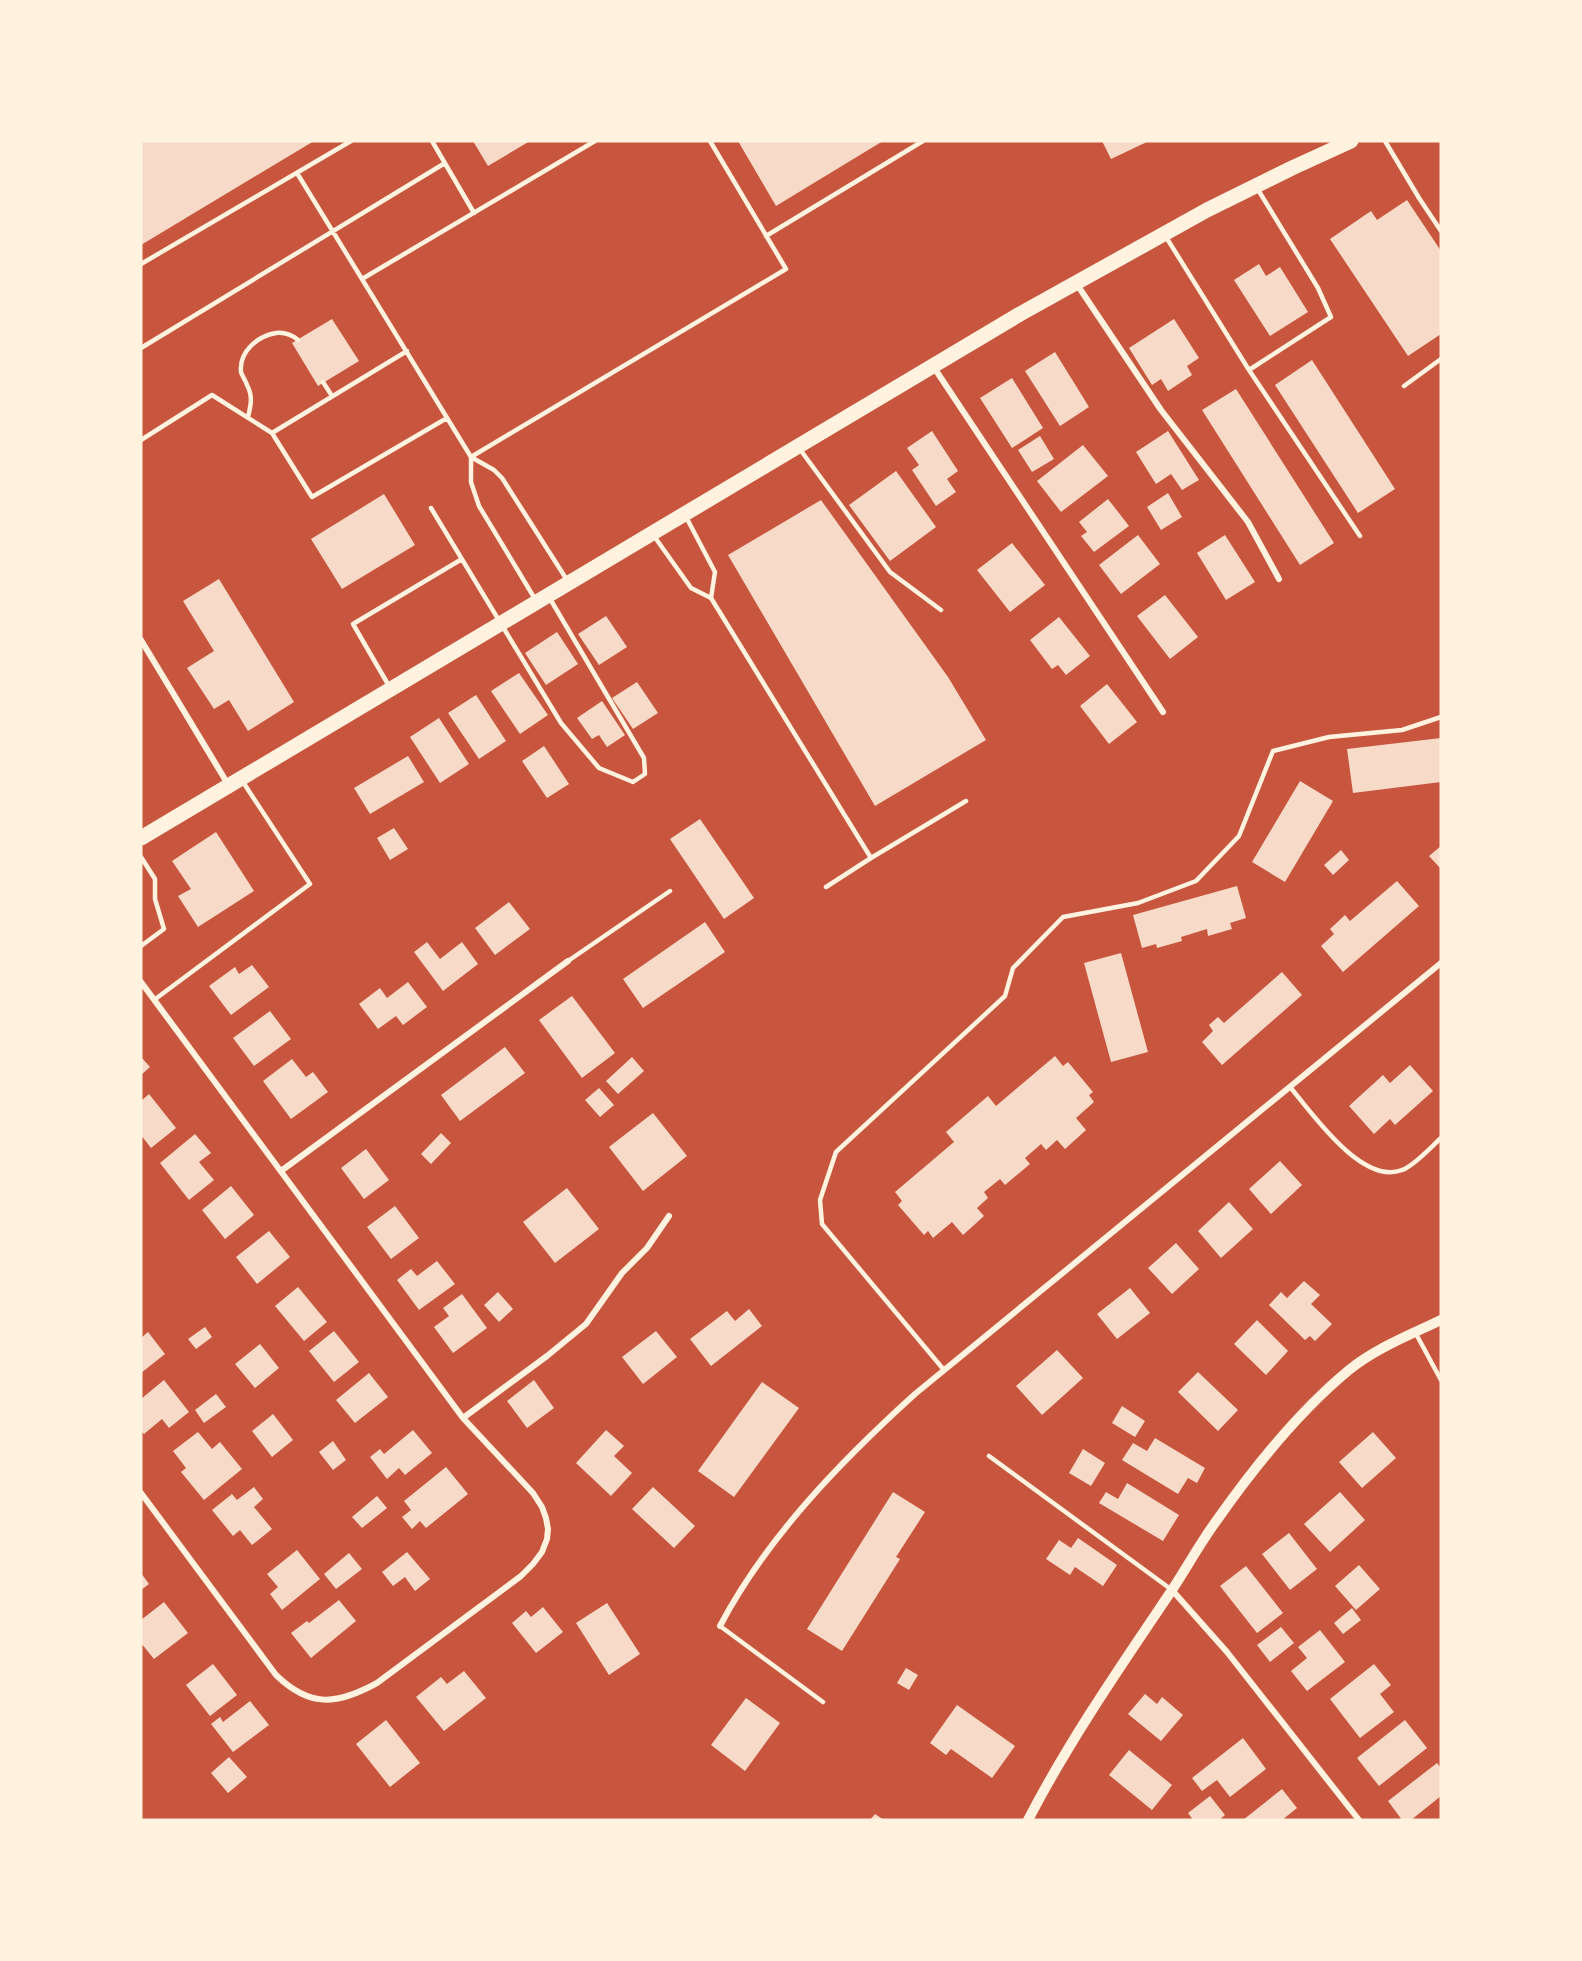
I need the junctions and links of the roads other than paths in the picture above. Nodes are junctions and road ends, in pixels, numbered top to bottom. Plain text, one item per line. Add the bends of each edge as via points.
1 (351, 141) edge
2 (432, 141) edge
3 (595, 141) edge
4 (710, 141) edge
5 (923, 141) edge
6 (1352, 141) edge
7 (1385, 141) edge
8 (445, 163) junction
9 (297, 172) junction
10 (1256, 186) junction
11 (474, 213) junction
12 (333, 231) junction
13 (1441, 231) edge
14 (1165, 234) junction
15 (766, 236) junction
16 (141, 264) edge
17 (362, 279) junction
18 (1076, 282) junction
19 (298, 340) dead end
20 (141, 348) edge
21 (407, 351) junction
22 (1441, 359) edge
23 (932, 366) junction
24 (1249, 370) junction
25 (323, 382) dead end
26 (1404, 386) dead end
27 (332, 396) junction
28 (248, 417) junction
29 (447, 418) junction
30 (272, 433) junction
31 (141, 440) edge
32 (798, 446) junction
33 (471, 457) junction
34 (431, 508) dead end
35 (685, 514) junction
36 (652, 534) junction
37 (1360, 536) dead end
38 (462, 559) junction
39 (1279, 579) dead end
40 (569, 584) junction
41 (711, 598) junction
42 (543, 599) junction
43 (942, 610) dead end
44 (502, 624) junction
45 (141, 640) edge
46 (391, 690) junction
47 (1163, 712) dead end
48 (1441, 717) edge
49 (235, 783) junction
50 (966, 801) dead end
51 (141, 838) edge
52 (141, 856) edge
53 (871, 858) junction
54 (826, 887) dead end
55 (670, 891) dead end
56 (141, 945) edge
57 (568, 961) joint
58 (1441, 963) edge
59 (141, 982) edge
60 (154, 1000) junction
61 (1290, 1087) junction
62 (1441, 1138) edge
63 (281, 1172) junction
64 (669, 1216) dead end
65 (1441, 1320) edge
66 (1415, 1332) junction
67 (944, 1370) junction
68 (1441, 1380) edge
69 (463, 1418) junction
70 (990, 1456) dead end
71 (141, 1493) edge
72 (1172, 1590) junction
73 (720, 1626) joint
74 (823, 1702) dead end
75 (1028, 1820) edge
76 (1359, 1820) edge

1 - 9 lane
2 - 8 lane
3 - 11 lane
4 - 15 lane
5 - 15 lane
6 - 10 main road
7 - 13 lane
8 - 11 lane
8 - 12 lane
9 - 12 lane
9 - 16 lane
10 - 14 main road
10 - 24 lane via 1318,288 1331,317
11 - 17 lane
12 - 17 lane
12 - 20 lane
14 - 18 main road
14 - 24 lane
15 - 33 lane via 786,269
17 - 21 lane
18 - 23 main road
18 - 39 street via 1161,410 1248,522
19 - 28 lane via 292,334 280,332 267,335 254,342 244,355 241,373 251,391 252,404
21 - 27 lane
21 - 29 lane
22 - 26 lane
23 - 32 main road
23 - 47 street
24 - 37 lane
25 - 27 lane
27 - 30 lane
28 - 30 lane
28 - 31 lane via 212,395
29 - 30 lane via 312,497
29 - 33 lane
32 - 35 main road
32 - 43 lane via 890,572
33 - 40 lane via 502,478
33 - 42 lane via 471,482 479,506
34 - 38 lane
35 - 36 main road
35 - 41 lane via 715,572
36 - 40 main road
36 - 41 lane via 691,588
38 - 44 lane
38 - 46 lane via 353,624
40 - 42 main road
41 - 53 lane
42 - 44 main road
42 - 44 lane via 644,758 645,774 633,782 599,768 561,723
44 - 46 main road
45 - 49 street
46 - 49 main road
48 - 67 lane via 1402,730 1329,737 1273,751 1239,836 1196,881 1138,903 1063,917 1014,968 1005,996 836,1152 820,1200 822,1224
49 - 51 main road
49 - 60 lane via 310,884
50 - 53 lane
52 - 56 lane via 155,879 155,899 164,929
53 - 54 lane
55 - 57 lane
57 - 63 street
58 - 61 street
59 - 60 street
60 - 63 street
61 - 62 lane via 1342,1148 1377,1171 1404,1170
61 - 67 street
63 - 69 street
64 - 69 street via 586,1324
65 - 66 street
66 - 68 lane
66 - 72 street via 1350,1369 1310,1406 1268,1452 1216,1521
67 - 73 street via 892,1414 819,1490 750,1576
69 - 71 street via 533,1493 546,1518 547,1539 542,1552 521,1576 377,1683 344,1698 322,1700 304,1695 290,1689 276,1675
70 - 72 lane
72 - 75 street via 1111,1680
72 - 76 street via 1227,1652
73 - 74 lane

